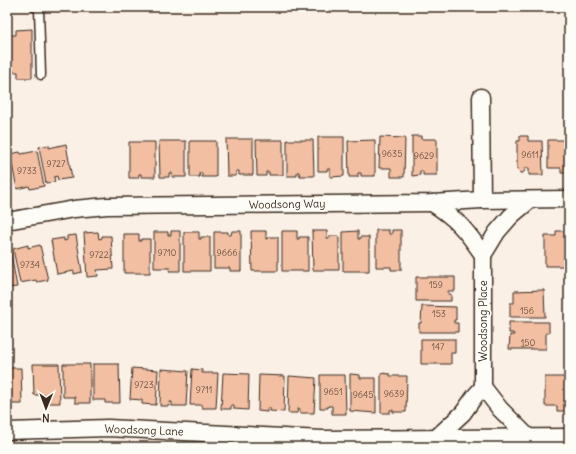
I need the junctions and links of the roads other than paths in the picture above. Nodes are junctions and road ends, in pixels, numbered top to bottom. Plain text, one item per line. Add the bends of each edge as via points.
1 (35, 7) edge
2 (41, 75) dead end
3 (481, 97) dead end
4 (569, 199) edge
5 (482, 200) junction
6 (530, 200) junction
7 (432, 203) junction
8 (7, 221) edge
9 (482, 255) junction
10 (483, 387) junction
11 (7, 430) edge
12 (528, 437) junction
13 (569, 437) edge
14 (436, 438) junction

1 - 2 lane via 39,9
3 - 5 street
4 - 6 street, Woodsong Way
5 - 6 street, Woodsong Way
5 - 7 street, Woodsong Way
6 - 9 street via 508,220
7 - 8 street, Woodsong Way via 108,206 74,209
7 - 9 street via 463,227
9 - 10 street, Woodsong Place
10 - 12 street via 506,416
10 - 14 street via 463,413
11 - 14 street, Woodsong Lane via 108,428 322,439
12 - 13 street, Woodsong Lane
12 - 14 street, Woodsong Lane

